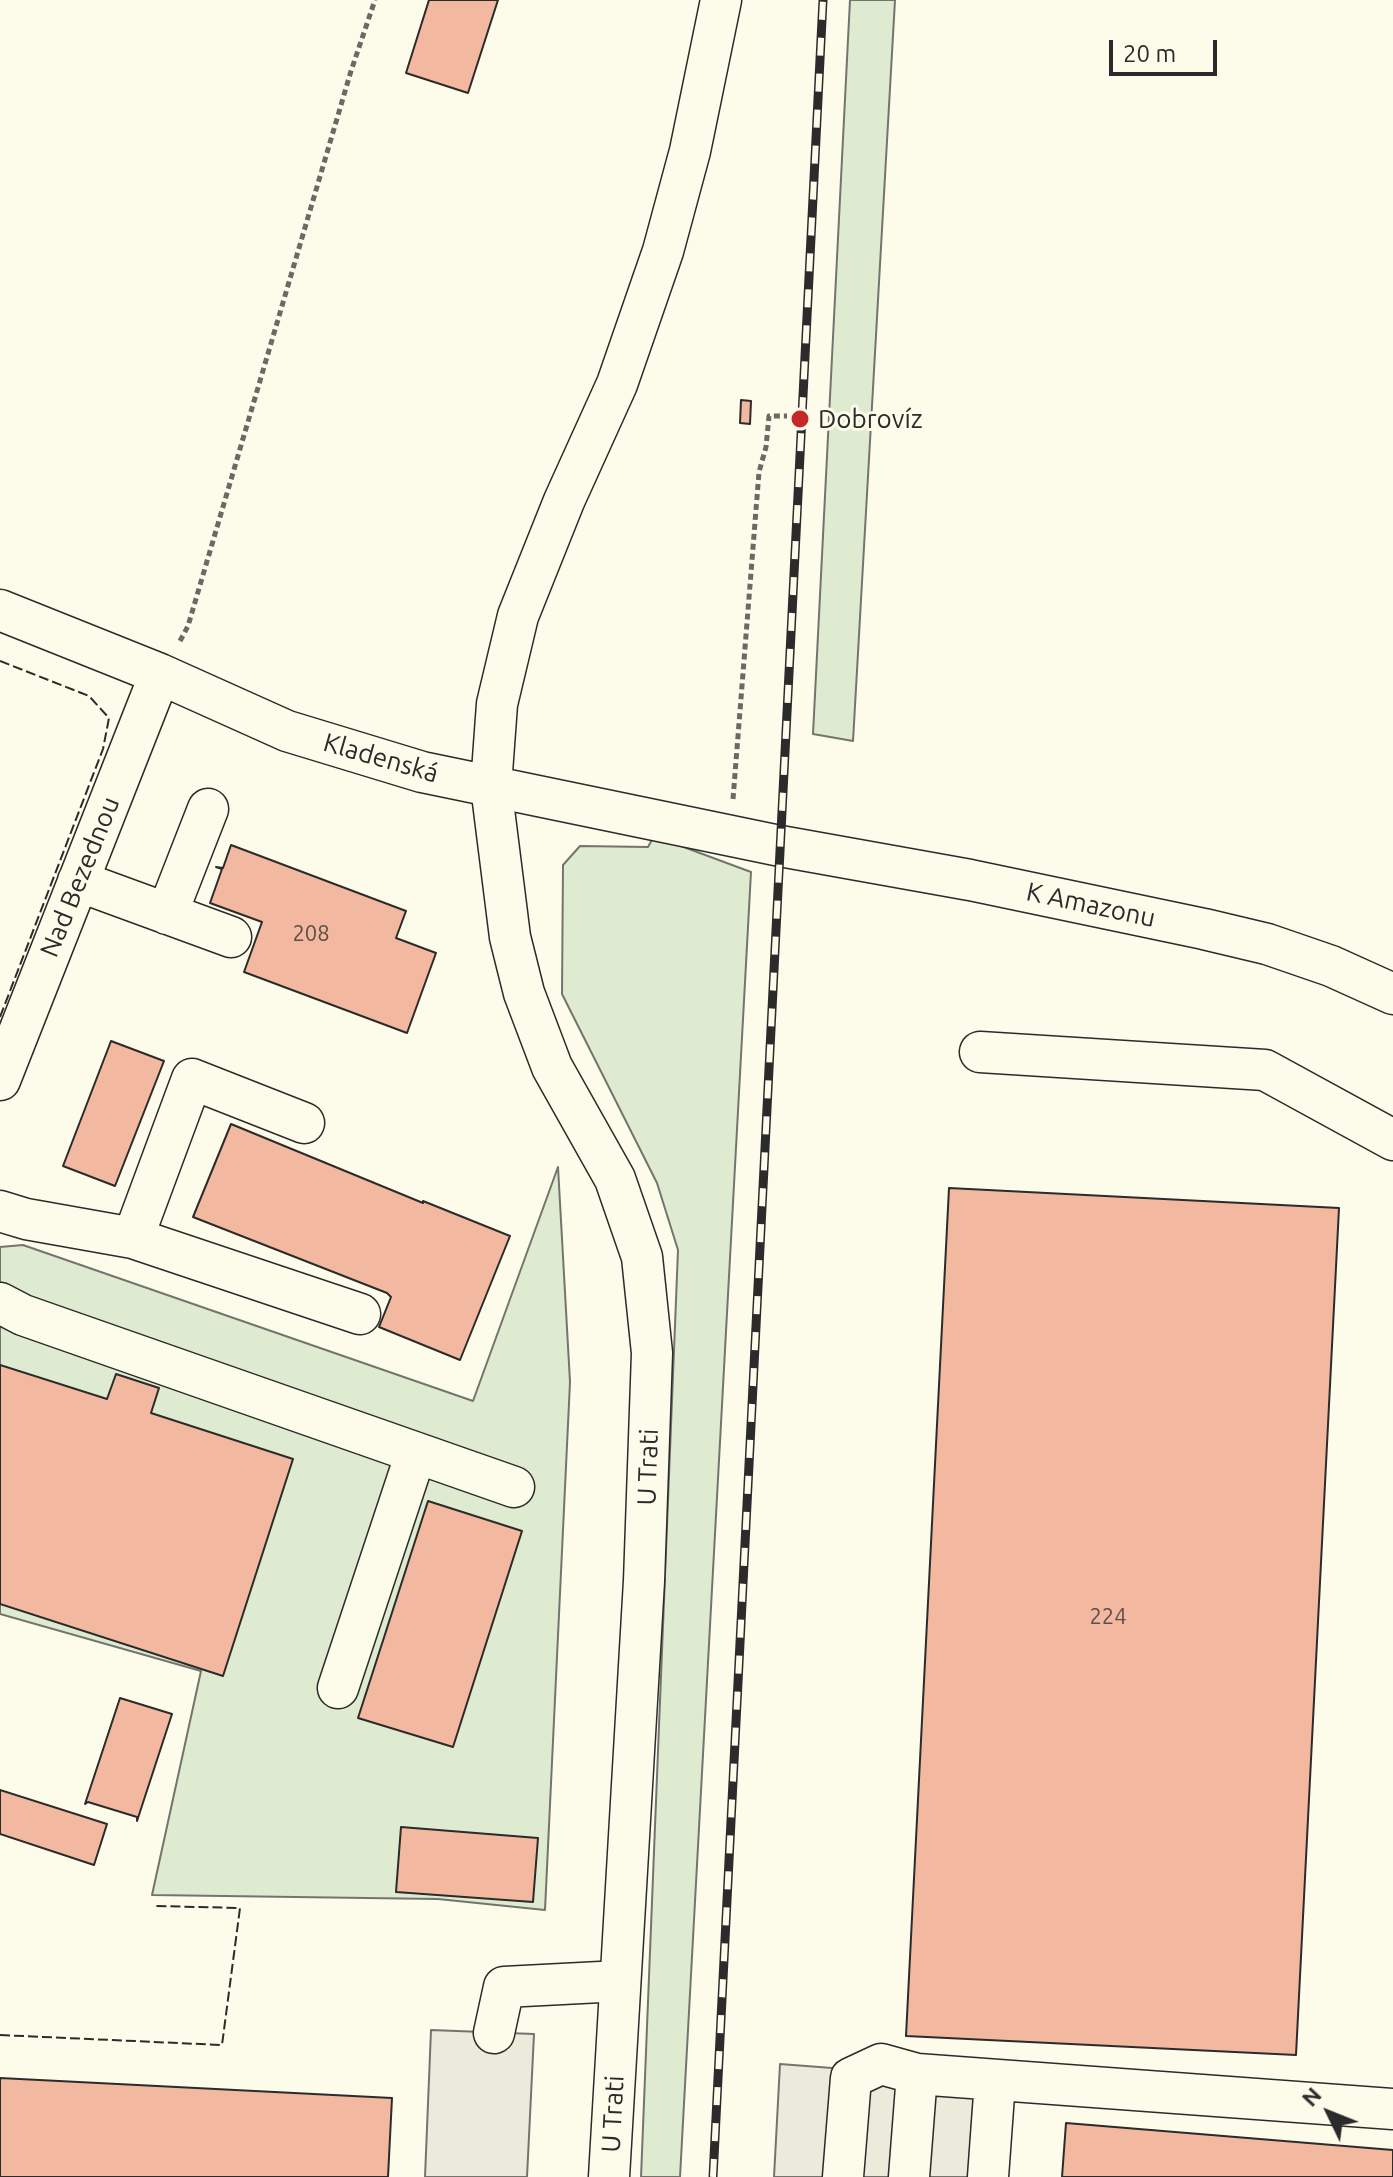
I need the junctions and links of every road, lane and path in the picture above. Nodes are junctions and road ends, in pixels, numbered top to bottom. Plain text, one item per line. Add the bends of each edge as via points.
1 (375, 0) edge
2 (721, 0) edge
3 (787, 416) dead end
4 (0, 610) edge
5 (160, 674) junction
6 (491, 786) junction
7 (208, 809) dead end
8 (728, 836) junction
9 (780, 846) joint
10 (78, 881) junction
11 (167, 914) junction
12 (231, 937) dead end
13 (1393, 994) edge
14 (980, 1052) dead end
15 (0, 1080) edge
16 (304, 1123) dead end
17 (1393, 1140) edge
18 (0, 1211) edge
19 (133, 1238) junction
20 (0, 1303) edge
21 (360, 1314) dead end
22 (416, 1453) junction
23 (514, 1487) dead end
24 (338, 1688) dead end
25 (620, 1981) junction
26 (494, 2033) dead end
27 (917, 2074) junction
28 (995, 2081) junction
29 (1393, 2109) edge
30 (609, 2177) edge
31 (843, 2177) edge
32 (909, 2177) edge
33 (988, 2177) edge

1 - 5 path via 188,626
2 - 6 street, U Trati via 694,136 663,251 617,384 518,616 497,704
3 - 8 path via 769,416 759,472
4 - 5 street, Kladenská
5 - 6 street, Kladenská via 287,731 422,772
5 - 10 street, Nad Bezednou
6 - 8 street, Kladenská
6 - 25 street, U Trati via 510,937 524,993 552,1067 615,1179 642,1257 652,1353
7 - 11 street
8 - 9 street, Kladenská
9 - 13 street, K Amazonu via 970,880 1267,944
10 - 11 street
10 - 15 street, Nad Bezednou
11 - 12 street
14 - 17 street via 1265,1070
16 - 19 street via 192,1079
18 - 19 street
19 - 21 street
20 - 22 street
22 - 23 street
22 - 24 street
25 - 26 street via 504,1987
25 - 30 street, U Trati
27 - 28 street
27 - 31 street via 881,2064 851,2078
27 - 32 street
28 - 29 street
28 - 33 street

